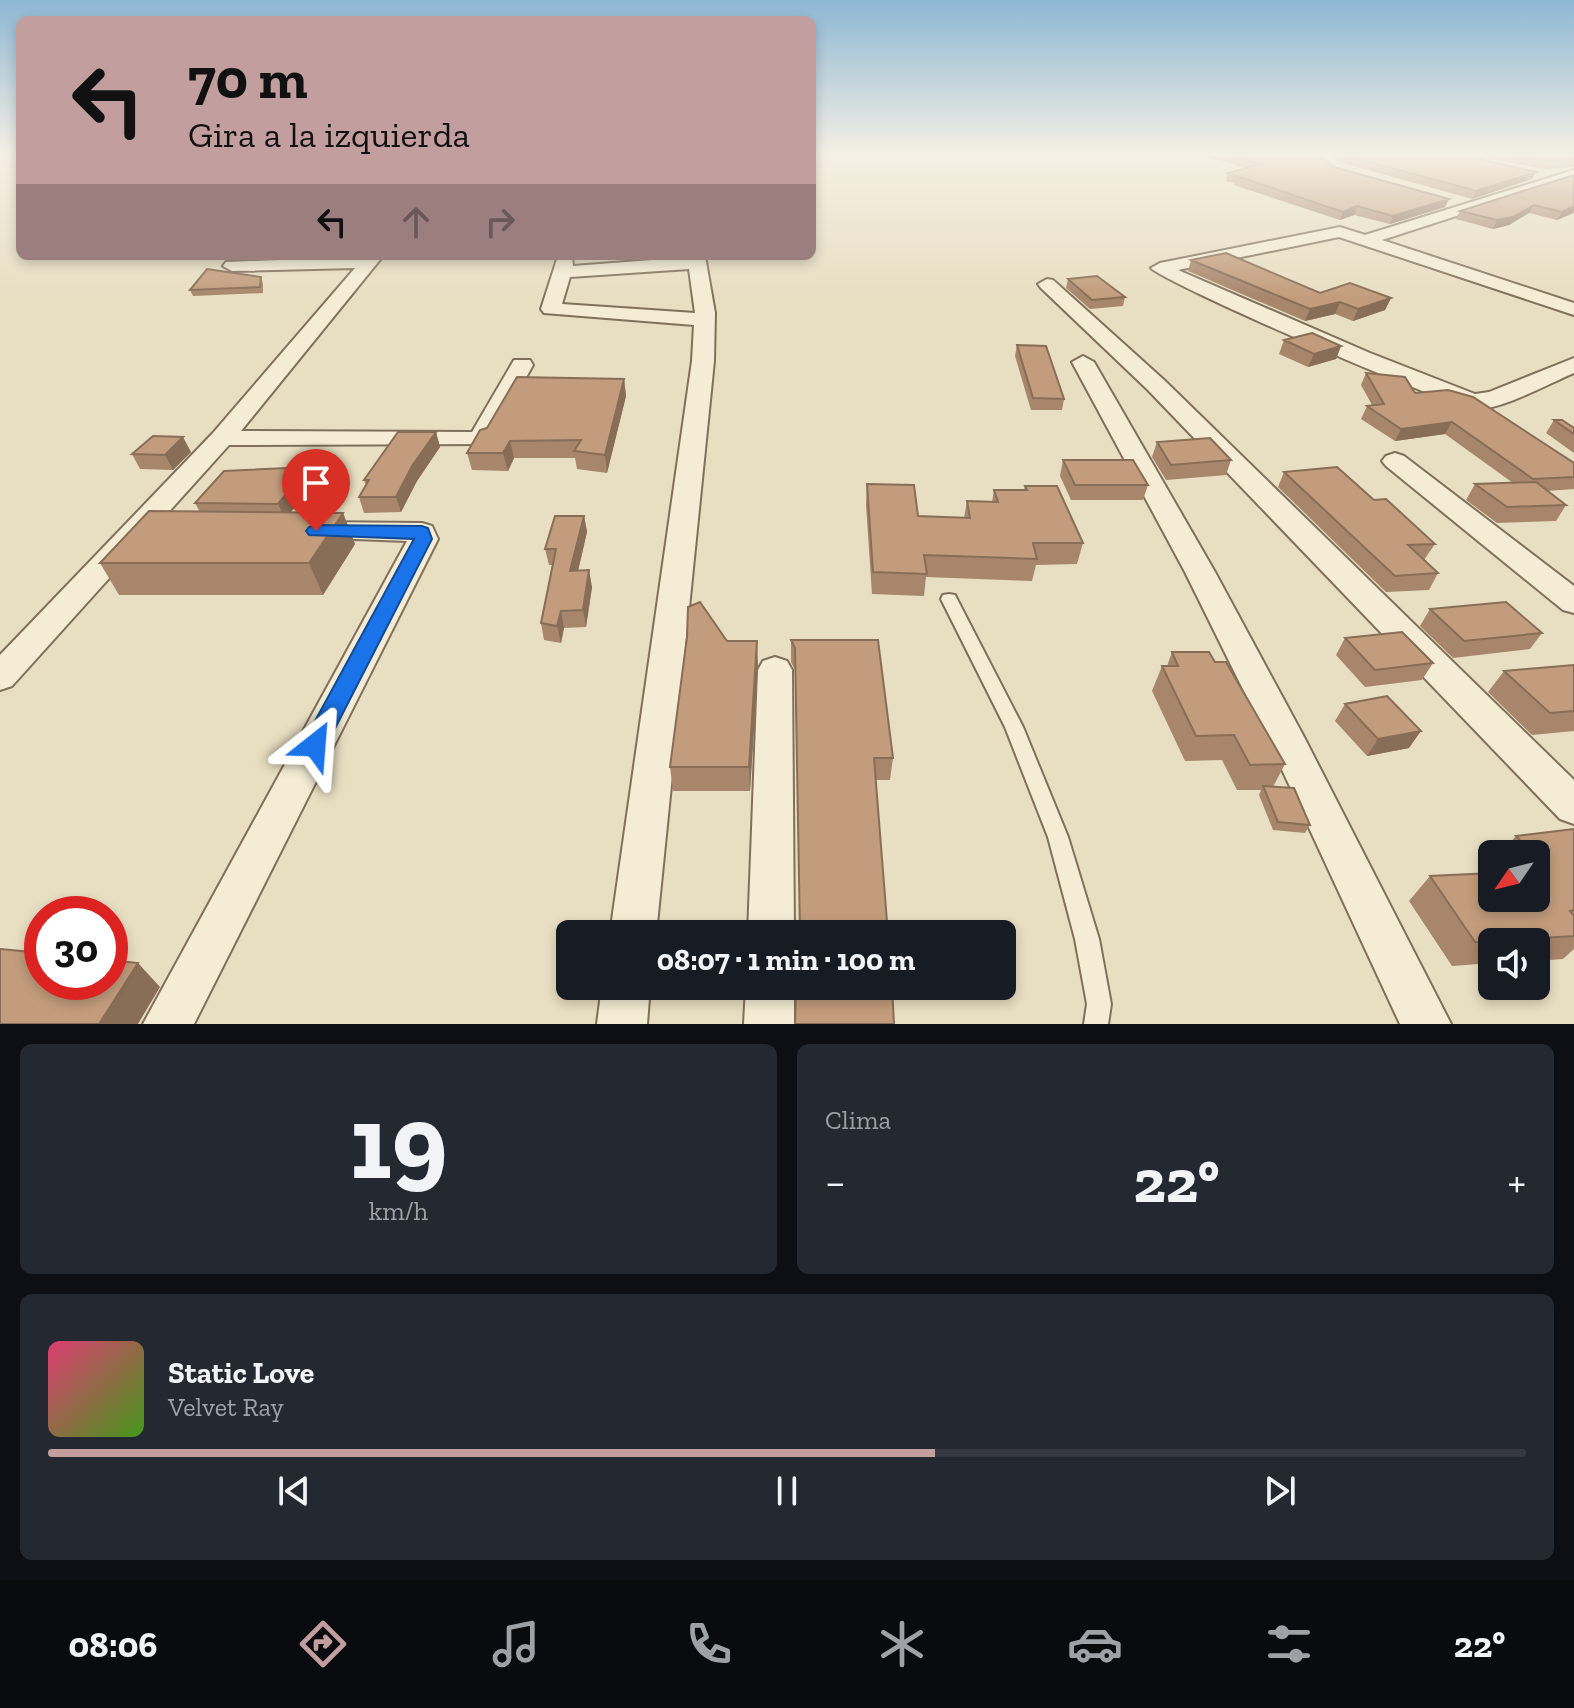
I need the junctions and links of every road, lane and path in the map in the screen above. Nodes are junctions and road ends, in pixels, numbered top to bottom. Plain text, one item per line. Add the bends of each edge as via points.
1 (1460, 203) edge
2 (1487, 203) edge
3 (1474, 207) junction
4 (1366, 240) junction
5 (352, 260) edge
6 (371, 260) edge
7 (697, 260) edge
8 (563, 264) edge
9 (232, 266) dead end
10 (1047, 284) dead end
11 (1573, 308) edge
12 (705, 320) junction
13 (1083, 362) dead end
14 (522, 365) dead end
15 (1574, 365) edge
16 (1476, 401) junction
17 (1500, 418) edge
18 (222, 438) junction
19 (1395, 461) dead end
20 (286, 531) edge
21 (949, 599) dead end
22 (1574, 602) edge
23 (775, 670) dead end
24 (0, 677) edge
25 (1574, 806) edge
26 (635, 920) edge
27 (771, 920) edge
28 (625, 1000) edge
29 (770, 1000) edge
30 (168, 1024) edge
31 (622, 1024) edge
32 (769, 1024) edge
33 (1096, 1024) edge
34 (1426, 1024) edge

1 - 3 street
2 - 3 street
3 - 4 street
4 - 11 street
4 - 16 street via 1332,231 1160,268 1376,364
5 - 9 street
6 - 18 street
7 - 8 street
7 - 12 street
8 - 12 street via 551,309
10 - 25 street via 1167,395
12 - 26 street
13 - 34 street via 1291,748
14 - 18 street via 480,439
15 - 16 street
16 - 17 street
18 - 24 street
19 - 22 street
20 - 30 street via 422,532 423,539
21 - 33 lane via 1014,727 1058,837 1087,939 1099,1004
23 - 27 street
28 - 31 street
29 - 32 street

